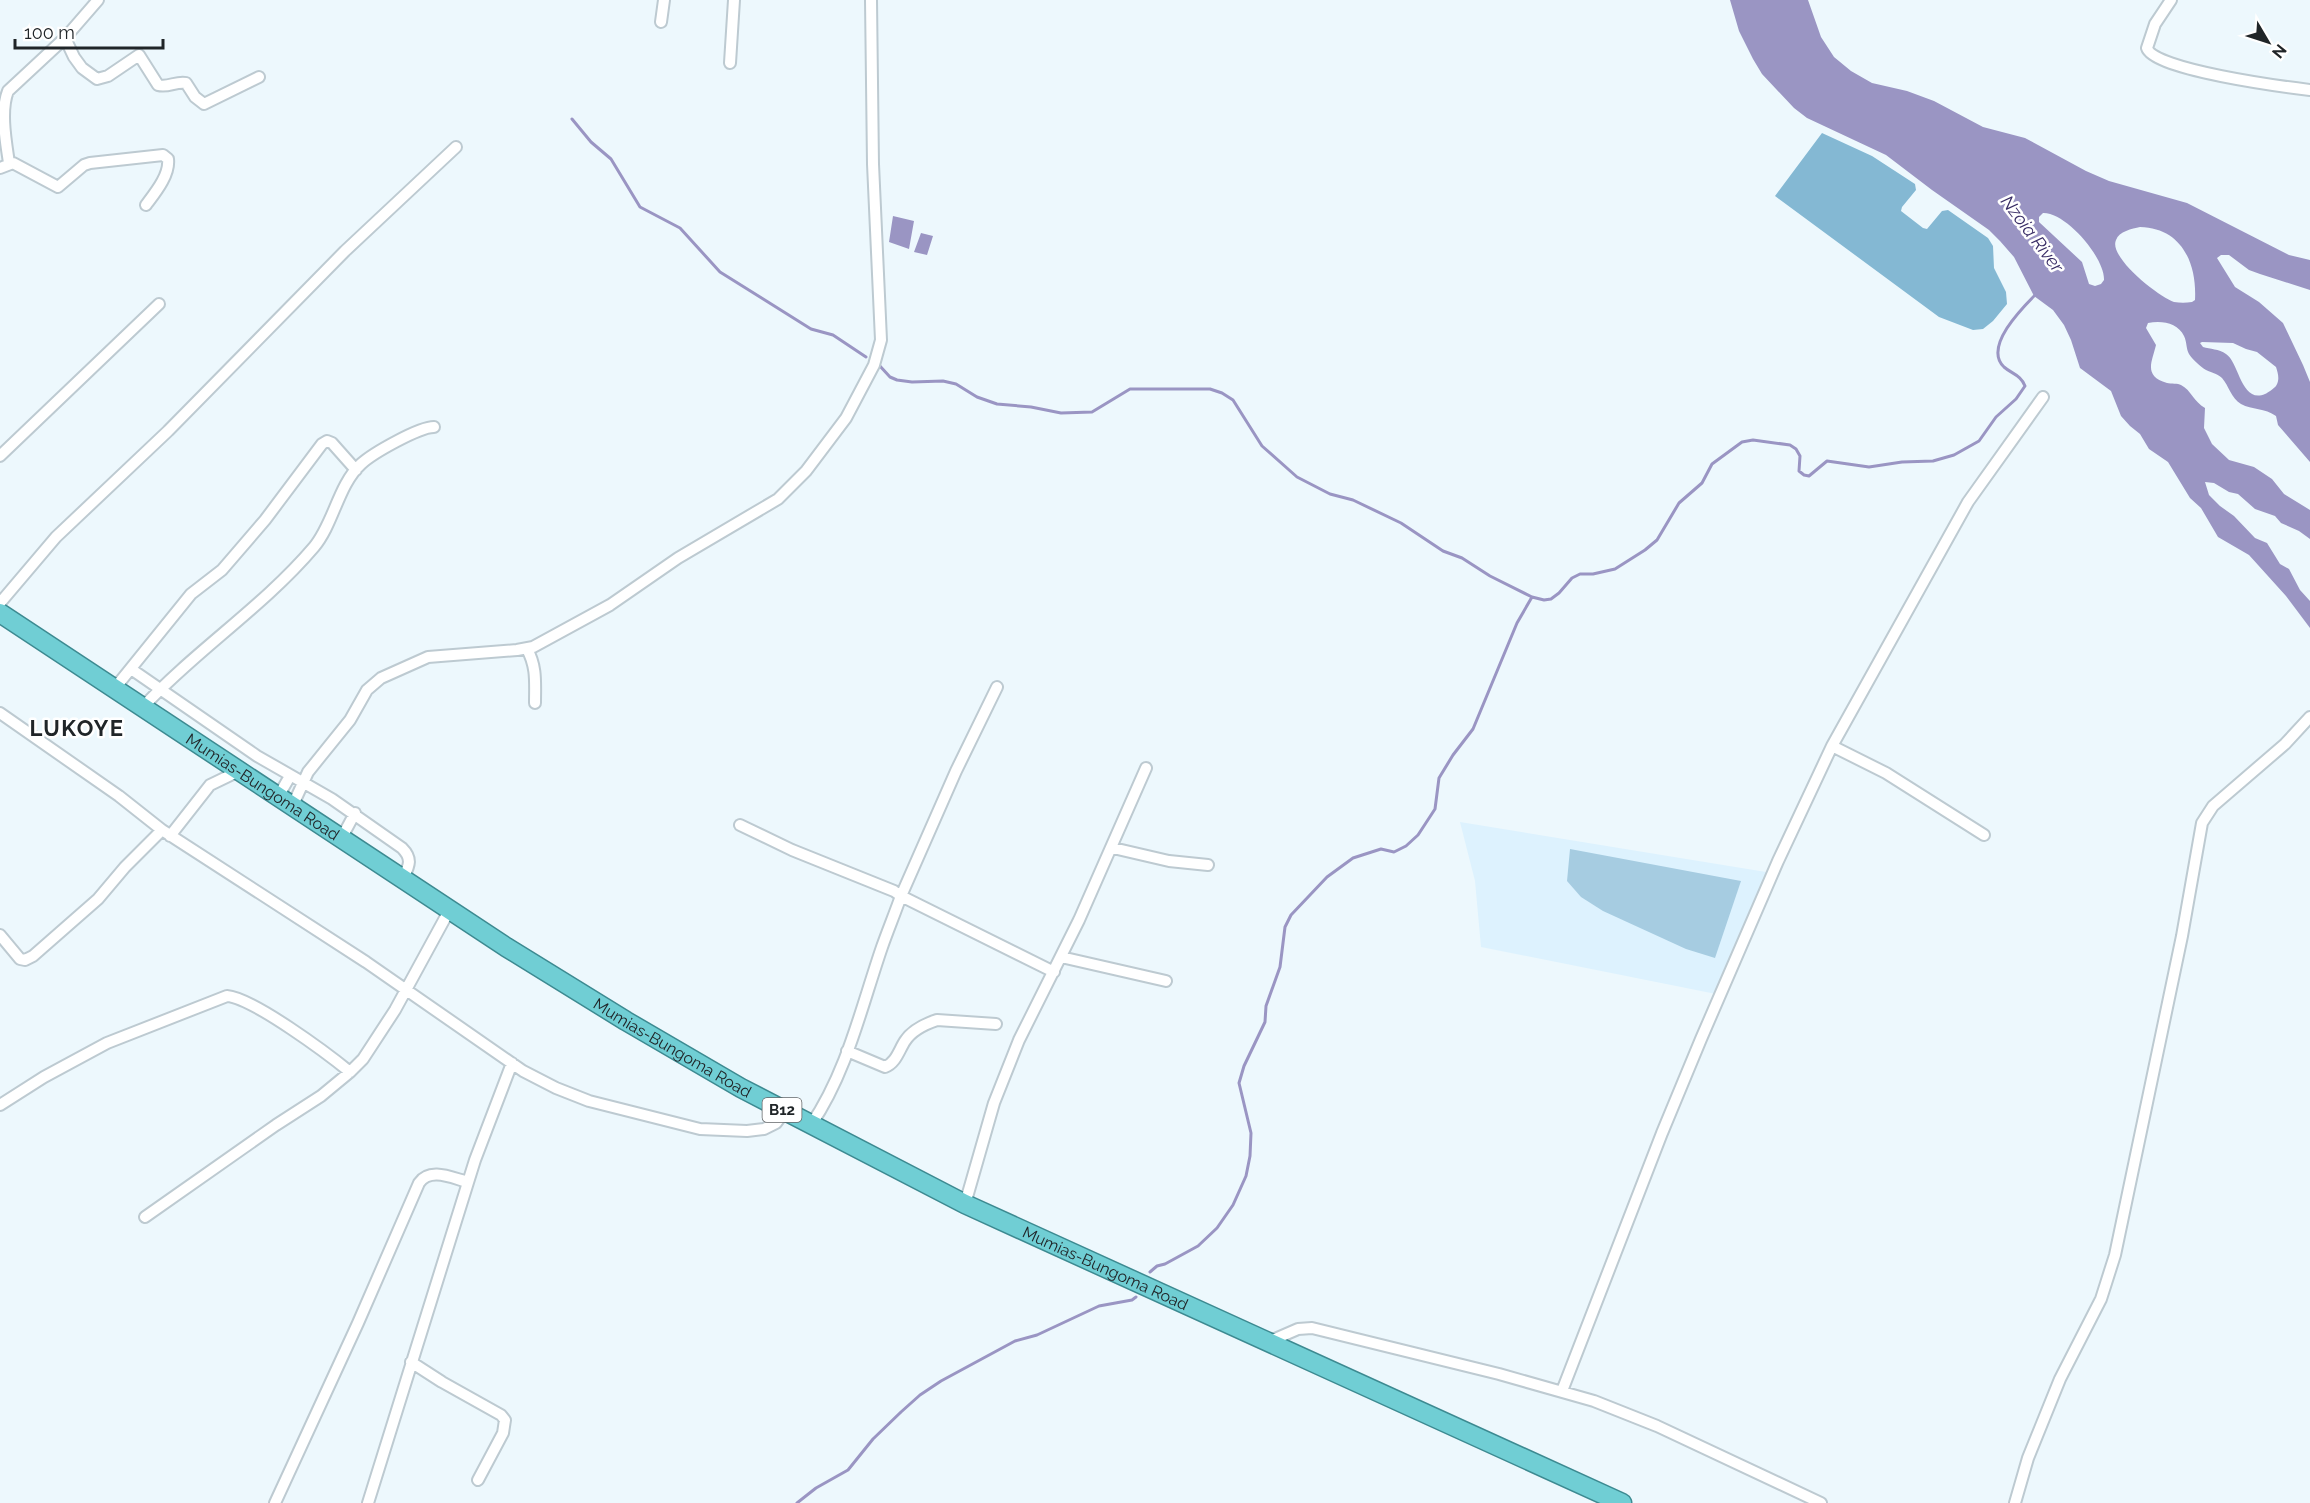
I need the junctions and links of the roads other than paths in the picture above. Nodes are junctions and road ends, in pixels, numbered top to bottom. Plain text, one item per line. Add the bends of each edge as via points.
1 (98, 0) edge
2 (664, 0) edge
3 (734, 0) edge
4 (871, 0) edge
5 (2171, 0) edge
6 (662, 22) dead end
7 (65, 38) junction
8 (729, 63) dead end
9 (259, 77) dead end
10 (2310, 90) edge
11 (456, 147) dead end
12 (5, 166) edge
13 (146, 205) dead end
14 (159, 304) dead end
15 (2043, 397) dead end
16 (434, 427) dead end
17 (0, 456) edge
18 (356, 470) junction
19 (0, 603) edge
20 (0, 613) edge
21 (527, 649) junction
22 (131, 669) junction
23 (997, 687) dead end
24 (115, 688) junction
25 (161, 689) junction
26 (534, 703) dead end
27 (144, 707) junction
28 (0, 712) edge
29 (197, 715) junction
30 (2310, 717) edge
31 (182, 734) junction
32 (231, 738) junction
33 (1833, 746) junction
34 (216, 756) junction
35 (257, 756) junction
36 (1146, 768) dead end
37 (241, 773) junction
38 (290, 776) junction
39 (302, 782) junction
40 (285, 802) junction
41 (355, 813) junction
42 (740, 825) dead end
43 (166, 833) junction
44 (1984, 835) dead end
45 (341, 839) junction
46 (1113, 848) junction
47 (1208, 865) dead end
48 (403, 879) junction
49 (901, 896) junction
50 (450, 909) junction
51 (0, 935) edge
52 (1061, 957) junction
53 (1054, 972) junction
54 (1166, 981) dead end
55 (404, 990) junction
56 (996, 1024) dead end
57 (847, 1051) junction
58 (512, 1063) junction
59 (350, 1072) junction
60 (0, 1105) edge
61 (785, 1112) junction
62 (811, 1125) junction
63 (468, 1182) junction
64 (965, 1204) junction
65 (145, 1217) dead end
66 (1268, 1342) junction
67 (411, 1362) junction
68 (1563, 1391) junction
69 (478, 1480) dead end
70 (275, 1503) edge
71 (368, 1503) edge
72 (1622, 1503) edge
73 (1821, 1503) edge
74 (2015, 1503) edge

1 - 7 street
2 - 6 street
3 - 8 street
4 - 21 street via 875,244 881,340 878,356 856,400 806,471 778,499 678,558 610,605
5 - 10 street via 2151,32 2147,48 2150,55 2166,63 2239,80
7 - 9 street via 74,57 93,78 108,76 139,55 158,85 186,83 204,104
7 - 12 street via 13,84 5,96
11 - 19 street via 345,251 168,431 56,537
12 - 13 street via 18,166 58,187 87,164 162,154 167,157 168,167
14 - 17 street
15 - 33 street via 1968,502
16 - 18 street via 418,430
18 - 22 street via 333,443 322,444 265,520 218,574 191,594
18 - 25 street via 314,547
20 - 24 highway, Mumias-Bungoma Road / B12
21 - 26 street via 535,671
21 - 39 street via 428,657 381,678 368,690
22 - 24 street
22 - 25 street
23 - 49 street
24 - 27 highway, Mumias-Bungoma Road / B12
25 - 27 street
25 - 29 street
27 - 31 highway, Mumias-Bungoma Road / B12
28 - 43 street via 119,795
29 - 31 street
29 - 32 street
30 - 74 street via 2204,818 2115,1255 2101,1299 2069,1360 2028,1458
31 - 34 highway, Mumias-Bungoma Road / B12
32 - 34 street
32 - 35 street
33 - 44 street via 1886,773
33 - 68 street via 1701,1039
34 - 37 highway, Mumias-Bungoma Road / B12
35 - 37 street
35 - 38 street
36 - 46 street
37 - 40 highway, Mumias-Bungoma Road / B12
37 - 43 street via 210,785
38 - 39 street
38 - 40 street
39 - 40 street
39 - 41 street
40 - 45 highway, Mumias-Bungoma Road / B12
41 - 45 street
41 - 48 street via 408,854 410,863
42 - 49 street
43 - 51 street via 33,956 21,960
43 - 55 street
45 - 48 highway, Mumias-Bungoma Road / B12
46 - 47 street
46 - 52 street
48 - 50 highway, Mumias-Bungoma Road / B12
49 - 53 street
49 - 57 street
50 - 55 street
50 - 61 highway, Mumias-Bungoma Road / B12 via 626,1021
52 - 53 street
52 - 54 street
53 - 64 street via 998,1091
55 - 58 street
55 - 59 street via 363,1059
56 - 57 street via 937,1020 929,1023 910,1034 893,1062 885,1067
57 - 62 street
58 - 61 street via 555,1088 589,1101 700,1129 764,1129
58 - 63 street
59 - 60 street via 278,1022 227,996 107,1044
59 - 65 street
61 - 62 highway, Mumias-Bungoma Road / B12
62 - 64 highway, Mumias-Bungoma Road / B12
63 - 67 street
63 - 70 street via 431,1174 419,1183
64 - 66 highway, Mumias-Bungoma Road / B12
66 - 68 street via 1298,1329 1312,1328
66 - 72 highway, Mumias-Bungoma Road / B12
67 - 69 street via 506,1420
67 - 71 street
68 - 73 street via 1657,1426

